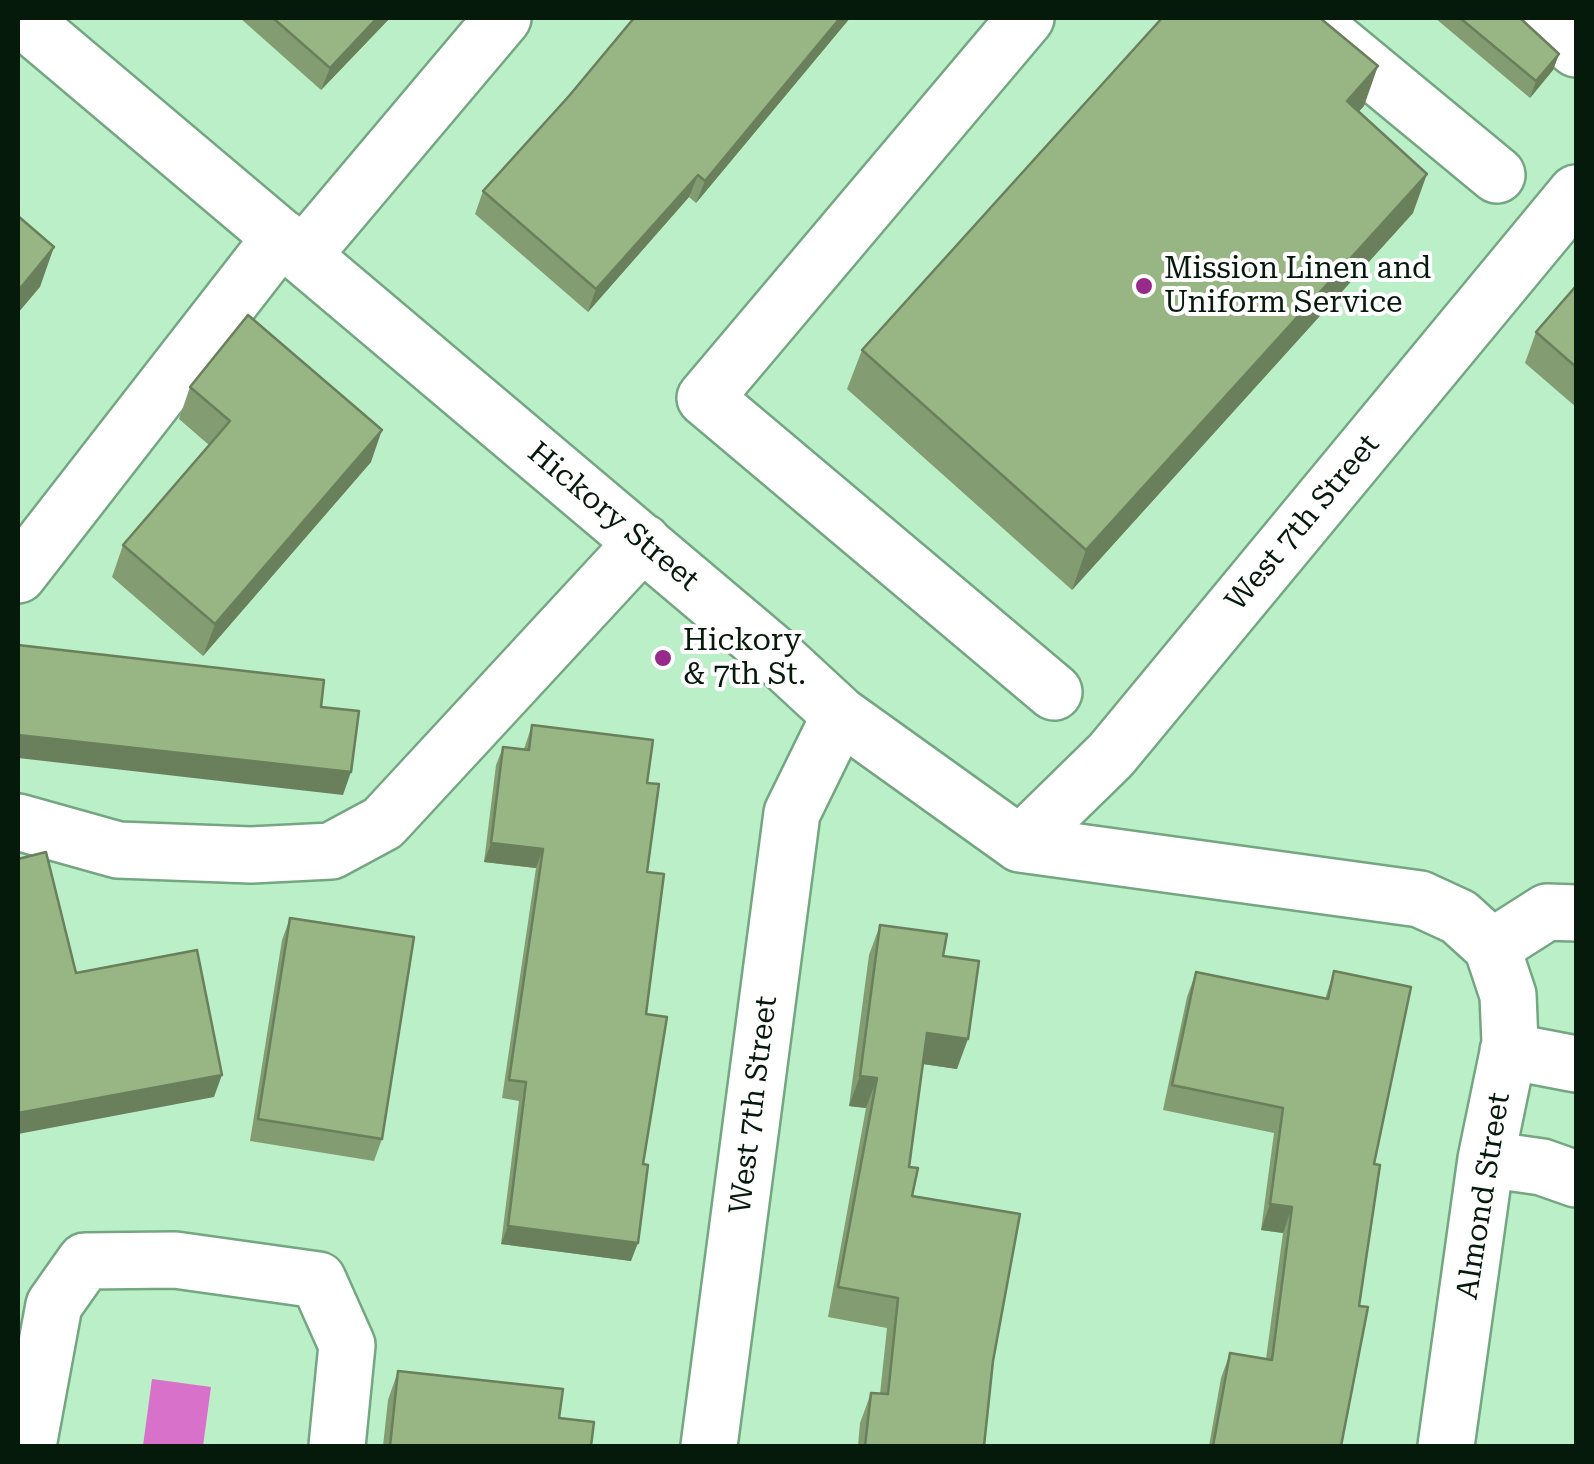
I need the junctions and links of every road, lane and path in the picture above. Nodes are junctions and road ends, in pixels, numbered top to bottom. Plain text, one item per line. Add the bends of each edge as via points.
1 (22, 18) edge
2 (503, 18) edge
3 (1026, 18) edge
4 (1307, 18) edge
5 (1497, 175) dead end
6 (1576, 193) edge
7 (292, 246) junction
8 (643, 542) junction
9 (18, 575) edge
10 (1054, 692) dead end
11 (840, 715) junction
12 (18, 822) edge
13 (1020, 844) junction
14 (1576, 913) edge
15 (1492, 948) junction
16 (1508, 1052) junction
17 (1576, 1064) edge
18 (1486, 1159) junction
19 (1576, 1180) edge
20 (28, 1446) edge
21 (338, 1446) edge
22 (709, 1446) edge
23 (1446, 1446) edge

1 - 7 street, Hickory Street
2 - 7 street
3 - 10 street via 704,398
4 - 5 street
6 - 13 street, West 7th Street via 1110,755
7 - 8 street, Hickory Street
7 - 9 street
8 - 11 street, Hickory Street
8 - 12 street via 383,823 332,851 118,850
11 - 13 street, Hickory Street
11 - 22 street, West 7th Street via 792,813
13 - 15 street, Hickory Street via 1420,899 1459,917
14 - 15 street via 1547,912
15 - 16 street, Almond Street via 1508,994
16 - 17 street
16 - 18 street, Almond Street
18 - 19 street
18 - 23 street, Almond Street
20 - 21 street via 54,1305 84,1261 121,1260 175,1260 318,1280 347,1345

